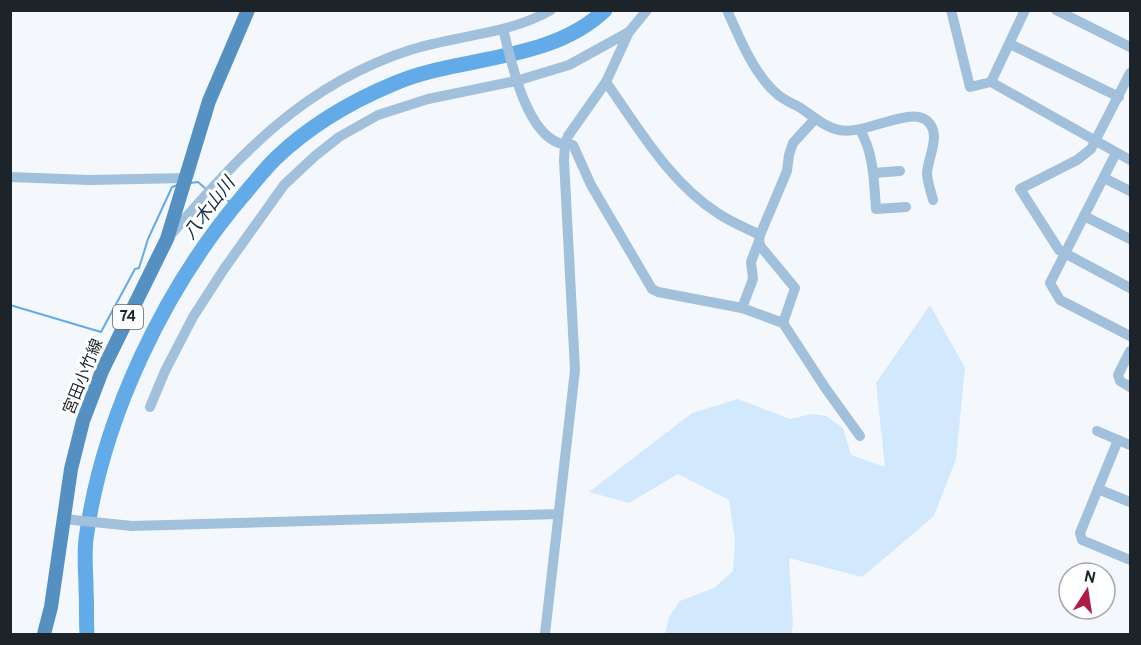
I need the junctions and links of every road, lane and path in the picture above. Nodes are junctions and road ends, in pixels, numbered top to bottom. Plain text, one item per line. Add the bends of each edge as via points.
1 (248, 10) edge
2 (551, 10) edge
3 (647, 10) edge
4 (727, 10) edge
5 (951, 10) edge
6 (1025, 10) edge
7 (1056, 10) edge
8 (503, 29) junction
9 (629, 32) junction
10 (1010, 44) junction
11 (1131, 47) edge
12 (1131, 73) edge
13 (516, 81) junction
14 (606, 82) junction
15 (991, 82) junction
16 (1119, 97) junction
17 (815, 119) junction
18 (860, 130) junction
19 (1097, 142) junction
20 (565, 144) junction
21 (1116, 153) junction
22 (1131, 160) edge
23 (900, 171) dead end
24 (873, 173) junction
25 (10, 177) edge
26 (187, 178) junction
27 (1104, 178) junction
28 (1131, 191) edge
29 (933, 200) dead end
30 (906, 207) dead end
31 (1084, 216) junction
32 (759, 238) junction
33 (167, 239) junction
34 (1131, 239) edge
35 (1064, 254) junction
36 (1131, 288) edge
37 (742, 308) junction
38 (783, 323) junction
39 (1131, 336) edge
40 (1131, 351) edge
41 (1131, 387) edge
42 (150, 407) dead end
43 (1097, 431) dead end
44 (860, 436) dead end
45 (1118, 440) junction
46 (1131, 444) edge
47 (1098, 489) junction
48 (1131, 502) edge
49 (558, 514) junction
50 (70, 520) junction
51 (1131, 560) edge
52 (44, 634) edge
53 (545, 634) edge

1 - 26 main road, 宮田小竹線 / 74 via 209,101
2 - 8 street
3 - 9 street
4 - 17 street via 753,63 775,92
5 - 15 street via 970,87
6 - 10 street
7 - 11 street
8 - 13 street
8 - 33 street via 414,49 345,76 281,119 222,176
9 - 13 street via 569,65
9 - 14 street
10 - 15 street
10 - 16 street
12 - 16 street
13 - 20 street via 531,115 550,137
13 - 42 street via 428,99 378,115 315,156 284,185 224,269 193,317
14 - 20 street
14 - 32 street via 661,160 689,191
15 - 19 street
16 - 19 street
17 - 18 street via 837,130
17 - 32 street via 793,143 787,171
18 - 24 street
18 - 29 street via 909,116 929,122 934,139 927,176
19 - 21 street
19 - 35 street via 1077,160 1020,189
20 - 37 street via 573,145 591,185 652,289
20 - 49 street via 576,370
21 - 22 street
21 - 27 street
23 - 24 street
24 - 30 street via 876,209
25 - 26 street
26 - 33 main road, 宮田小竹線 / 74
27 - 28 street
27 - 31 street
31 - 34 street
31 - 35 street
32 - 37 street via 751,262 753,279
32 - 38 street via 761,247 795,288
33 - 50 main road, 宮田小竹線 / 74 via 102,371 83,421 71,469
35 - 36 street
35 - 39 street via 1050,283 1060,300
37 - 38 street
38 - 44 street
40 - 41 street via 1118,375 1120,381
43 - 45 street
45 - 46 street
45 - 47 street
47 - 48 street
47 - 51 street via 1080,533 1082,540
49 - 50 street via 132,526
49 - 53 street
50 - 52 main road, 宮田小竹線 / 74

